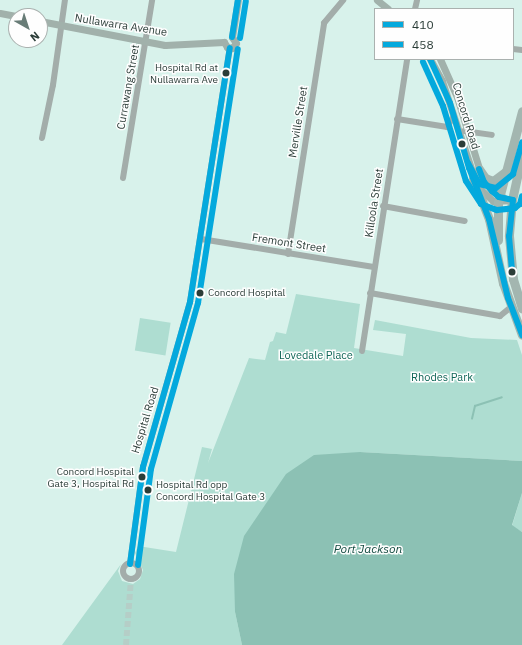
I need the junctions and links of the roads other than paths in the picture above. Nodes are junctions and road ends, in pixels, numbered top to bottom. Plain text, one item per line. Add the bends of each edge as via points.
1 (64, 0) edge
2 (152, 0) edge
3 (238, 0) edge
4 (342, 0) edge
5 (377, 0) edge
6 (387, 8) edge
7 (48, 24) edge
8 (60, 26) junction
9 (232, 37) junction
10 (146, 42) junction
11 (224, 42) junction
12 (230, 48) junction
13 (406, 60) edge
14 (431, 60) edge
15 (440, 60) edge
16 (522, 111) edge
17 (454, 116) junction
18 (397, 119) junction
19 (458, 131) junction
20 (467, 132) junction
21 (492, 135) dead end
22 (42, 138) dead end
23 (522, 154) edge
24 (478, 168) junction
25 (506, 170) junction
26 (122, 178) dead end
27 (473, 178) junction
28 (499, 200) junction
29 (513, 200) junction
30 (383, 206) junction
31 (465, 221) dead end
32 (201, 238) junction
33 (288, 254) junction
34 (499, 266) junction
35 (374, 267) junction
36 (370, 293) junction
37 (511, 307) junction
38 (522, 309) edge
39 (522, 335) edge
40 (362, 351) dead end
41 (130, 564) dead end

1 - 8 street
2 - 10 street, Currawang Street
3 - 9 main road
4 - 33 street, Merville Street via 324,23
5 - 6 main road
7 - 8 main road, Nullawarra Avenue
8 - 10 main road, Nullawarra Avenue
8 - 22 street via 53,85
9 - 11 main road via 227,37
9 - 12 main road via 236,43
10 - 11 main road, Nullawarra Avenue via 165,45
10 - 26 street, Currawang Street
11 - 12 main road
12 - 32 street, Hospital Road
13 - 18 street, Killoola Street
14 - 17 main road, Concord Road via 442,81
15 - 20 main road, Concord Road via 452,83
16 - 25 highway
17 - 18 street via 447,128
17 - 19 main road, Concord Road
18 - 30 street, Killoola Street
19 - 20 street
19 - 27 main road, Concord Road
20 - 21 street
20 - 24 main road, Concord Road
23 - 29 highway
24 - 25 highway via 485,178 492,181
24 - 28 main road, Concord Road via 486,186
25 - 28 highway
27 - 28 main road, Concord Road via 486,197
27 - 34 highway via 489,220
28 - 29 main road
28 - 34 highway
29 - 38 highway via 510,251 513,280
30 - 31 street
30 - 35 street, Killoola Street
32 - 33 street, Fremont Street
32 - 41 street, Hospital Road via 185,325 143,467
33 - 35 street, Fremont Street
34 - 37 highway
35 - 36 street, Killoola Street
36 - 37 street via 500,316
36 - 40 street, Killoola Street
37 - 39 highway

